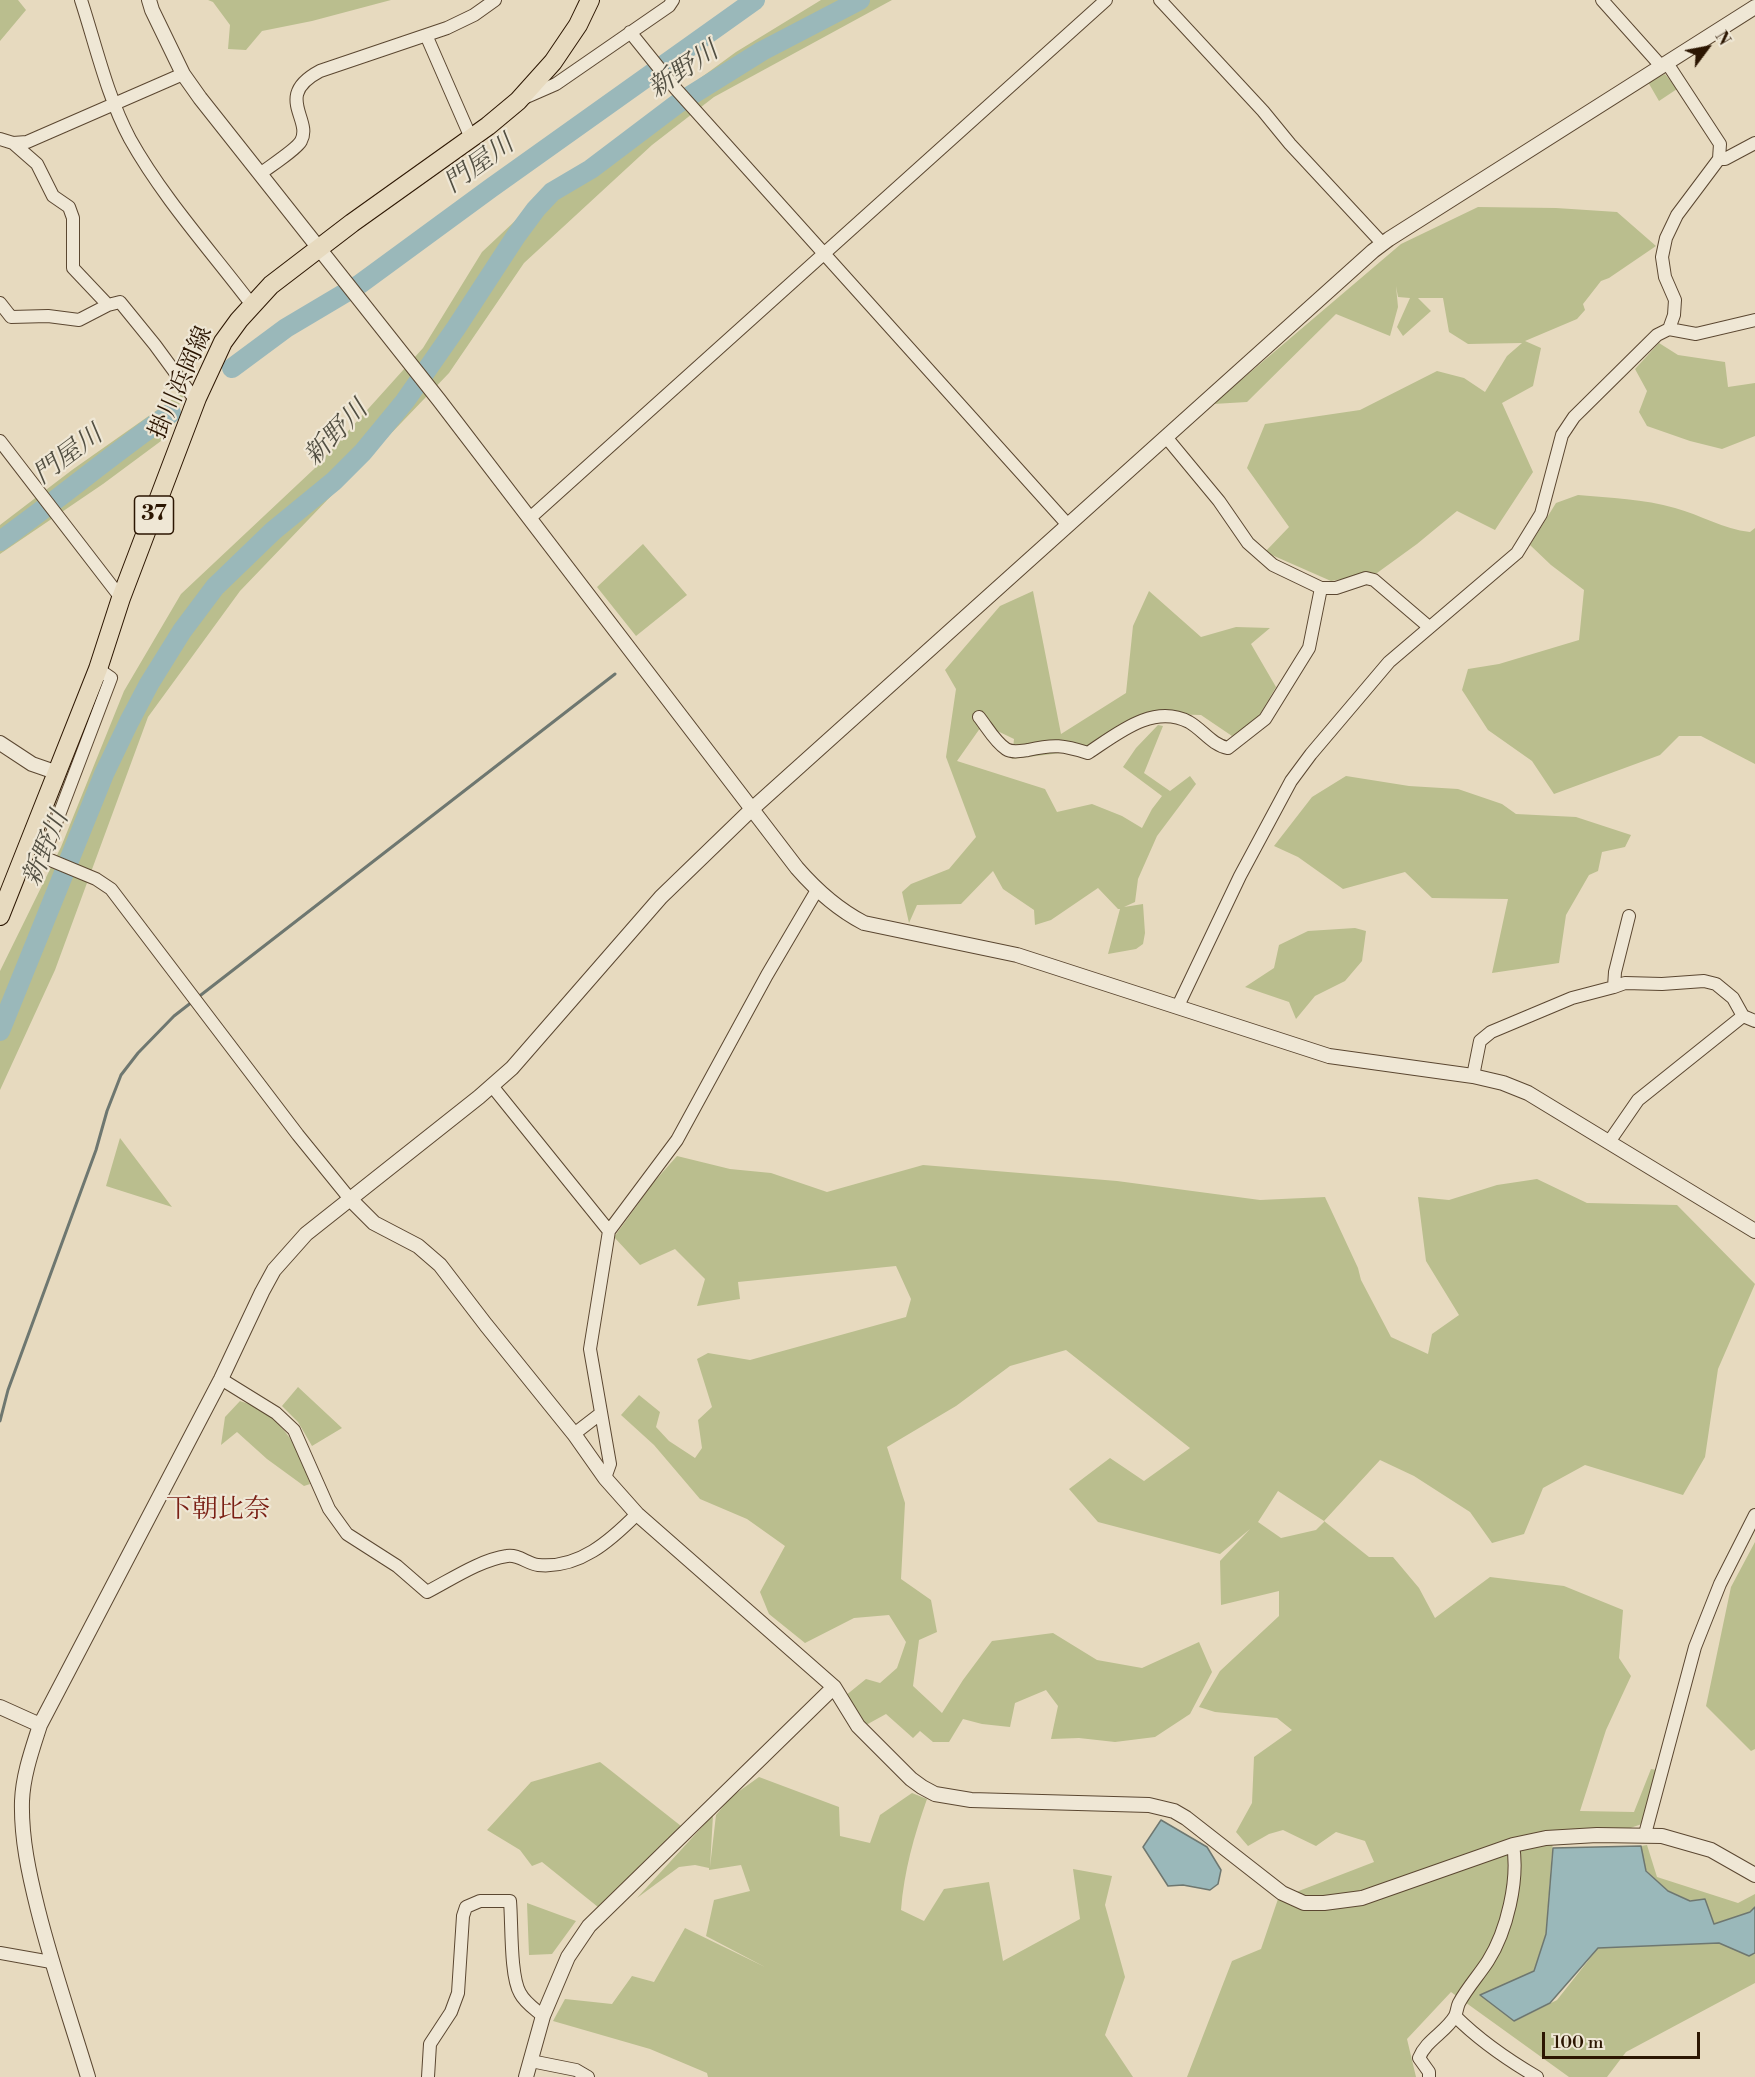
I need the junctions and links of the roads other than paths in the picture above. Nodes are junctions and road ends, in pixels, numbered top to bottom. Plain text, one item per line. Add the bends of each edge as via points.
1 (81, 0) edge
2 (149, 0) edge
3 (495, 0) edge
4 (590, 0) edge
5 (673, 0) edge
6 (1106, 0) edge
7 (1160, 0) edge
8 (1602, 0) edge
9 (1755, 7) edge
10 (630, 32) junction
11 (426, 35) junction
12 (1664, 64) junction
13 (183, 74) junction
14 (518, 101) junction
15 (114, 104) junction
16 (471, 138) junction
17 (0, 139) edge
18 (13, 143) junction
19 (1755, 143) edge
20 (1719, 159) junction
21 (260, 174) junction
22 (1383, 243) junction
23 (319, 248) junction
24 (826, 253) junction
25 (0, 303) edge
26 (108, 305) junction
27 (252, 306) junction
28 (1755, 320) edge
29 (1669, 329) junction
30 (196, 401) junction
31 (1166, 437) junction
32 (0, 441) edge
33 (530, 518) junction
34 (1068, 525) junction
35 (1321, 588) junction
36 (121, 598) junction
37 (1429, 627) junction
38 (98, 669) junction
39 (979, 717) dead end
40 (0, 743) edge
41 (58, 773) junction
42 (752, 809) junction
43 (817, 891) junction
44 (0, 916) edge
45 (1629, 916) dead end
46 (1614, 987) junction
47 (1178, 1006) junction
48 (1749, 1018) edge
49 (1473, 1076) junction
50 (492, 1086) junction
51 (1609, 1142) junction
52 (350, 1199) junction
53 (609, 1231) junction
54 (1755, 1231) edge
55 (221, 1379) junction
56 (600, 1414) junction
57 (574, 1434) junction
58 (605, 1478) junction
59 (637, 1514) junction
60 (1755, 1515) edge
61 (834, 1687) junction
62 (0, 1707) edge
63 (40, 1725) junction
64 (1645, 1834) junction
65 (1514, 1845) junction
66 (1755, 1875) edge
67 (0, 1953) edge
68 (51, 1962) junction
69 (543, 2016) junction
70 (1455, 2016) junction
71 (531, 2061) junction
72 (88, 2077) edge
73 (428, 2077) edge
74 (526, 2077) edge
75 (588, 2077) edge
76 (1429, 2077) edge
77 (1538, 2077) edge

1 - 15 street
2 - 13 street
3 - 11 street via 474,15
4 - 14 main road, 掛川浜岡線 / 37 via 553,62
5 - 10 street
6 - 24 street
7 - 22 street
8 - 12 street
9 - 12 street
10 - 14 street via 556,84
10 - 24 street via 676,89
11 - 16 street
11 - 21 street via 306,78 296,103 303,134 301,143
12 - 20 street via 1720,144
12 - 22 street
13 - 15 street
13 - 21 street
14 - 16 main road, 掛川浜岡線 / 37
15 - 18 street via 27,142
15 - 27 street via 150,171
16 - 23 main road, 掛川浜岡線 / 37
17 - 18 street
18 - 26 street via 37,164 53,196 69,207 73,218 73,268
19 - 20 street
20 - 29 street via 1677,215 1666,238 1662,257 1675,300
21 - 23 street
22 - 31 street
23 - 27 main road, 掛川浜岡線 / 37
23 - 33 street
24 - 33 street
24 - 34 street
25 - 26 street via 11,317 79,320
26 - 30 street via 120,302
27 - 30 main road, 掛川浜岡線 / 37 via 223,342
28 - 29 street via 1696,334
29 - 37 street via 1657,335 1574,417 1562,435 1541,514 1517,553
30 - 36 main road, 掛川浜岡線 / 37
31 - 34 street
31 - 35 street via 1248,543 1273,565
32 - 36 street
33 - 42 street
34 - 42 street
35 - 37 street via 1336,588 1366,578 1374,580
35 - 39 street via 1309,648 1265,719 1228,747 1189,722 1169,716 1130,725 1088,753 1052,745 1007,751
36 - 38 main road, 掛川浜岡線 / 37
37 - 47 street via 1389,662 1291,781
38 - 41 main road, 掛川浜岡線 / 37
38 - 52 street via 111,678 43,857 111,889
40 - 41 street via 32,764
41 - 44 main road, 掛川浜岡線 / 37
42 - 43 street
42 - 50 street via 661,897
43 - 47 street via 864,923 1017,955
43 - 53 street via 677,1140
45 - 46 street
46 - 48 street via 1626,983 1704,981 1716,984
46 - 49 street via 1572,998 1491,1032 1480,1041
47 - 49 street via 1329,1056
48 - 51 street via 1638,1100
49 - 51 street via 1528,1093
50 - 52 street
50 - 53 street
51 - 54 street
52 - 55 street via 306,1234 274,1270
52 - 57 street via 374,1223 418,1246 440,1265
53 - 56 street via 590,1349
55 - 59 street via 276,1413 294,1430 329,1509 347,1534 397,1566 427,1592 494,1558 511,1555 536,1565 566,1564 586,1557
55 - 63 street
56 - 57 street
56 - 58 street via 610,1464
57 - 58 street
58 - 59 street
59 - 61 street
60 - 64 street via 1720,1584 1695,1647
61 - 65 street via 858,1726 911,1779 935,1794 971,1800 1149,1805 1174,1812 1282,1893 1304,1903 1362,1898
61 - 69 street via 589,1926 568,1957
62 - 63 street
63 - 68 street via 27,1763 22,1826
64 - 65 street via 1546,1838
64 - 66 street via 1711,1850
65 - 70 street via 1515,1881 1502,1931 1490,1959 1458,2004
67 - 68 street
68 - 72 street
69 - 71 street
69 - 73 street via 519,1992 510,1901 480,1901 466,1907 458,1993 451,2012 430,2044
70 - 76 street via 1419,2058
70 - 77 street via 1504,2057
71 - 74 street
71 - 75 street via 576,2070

